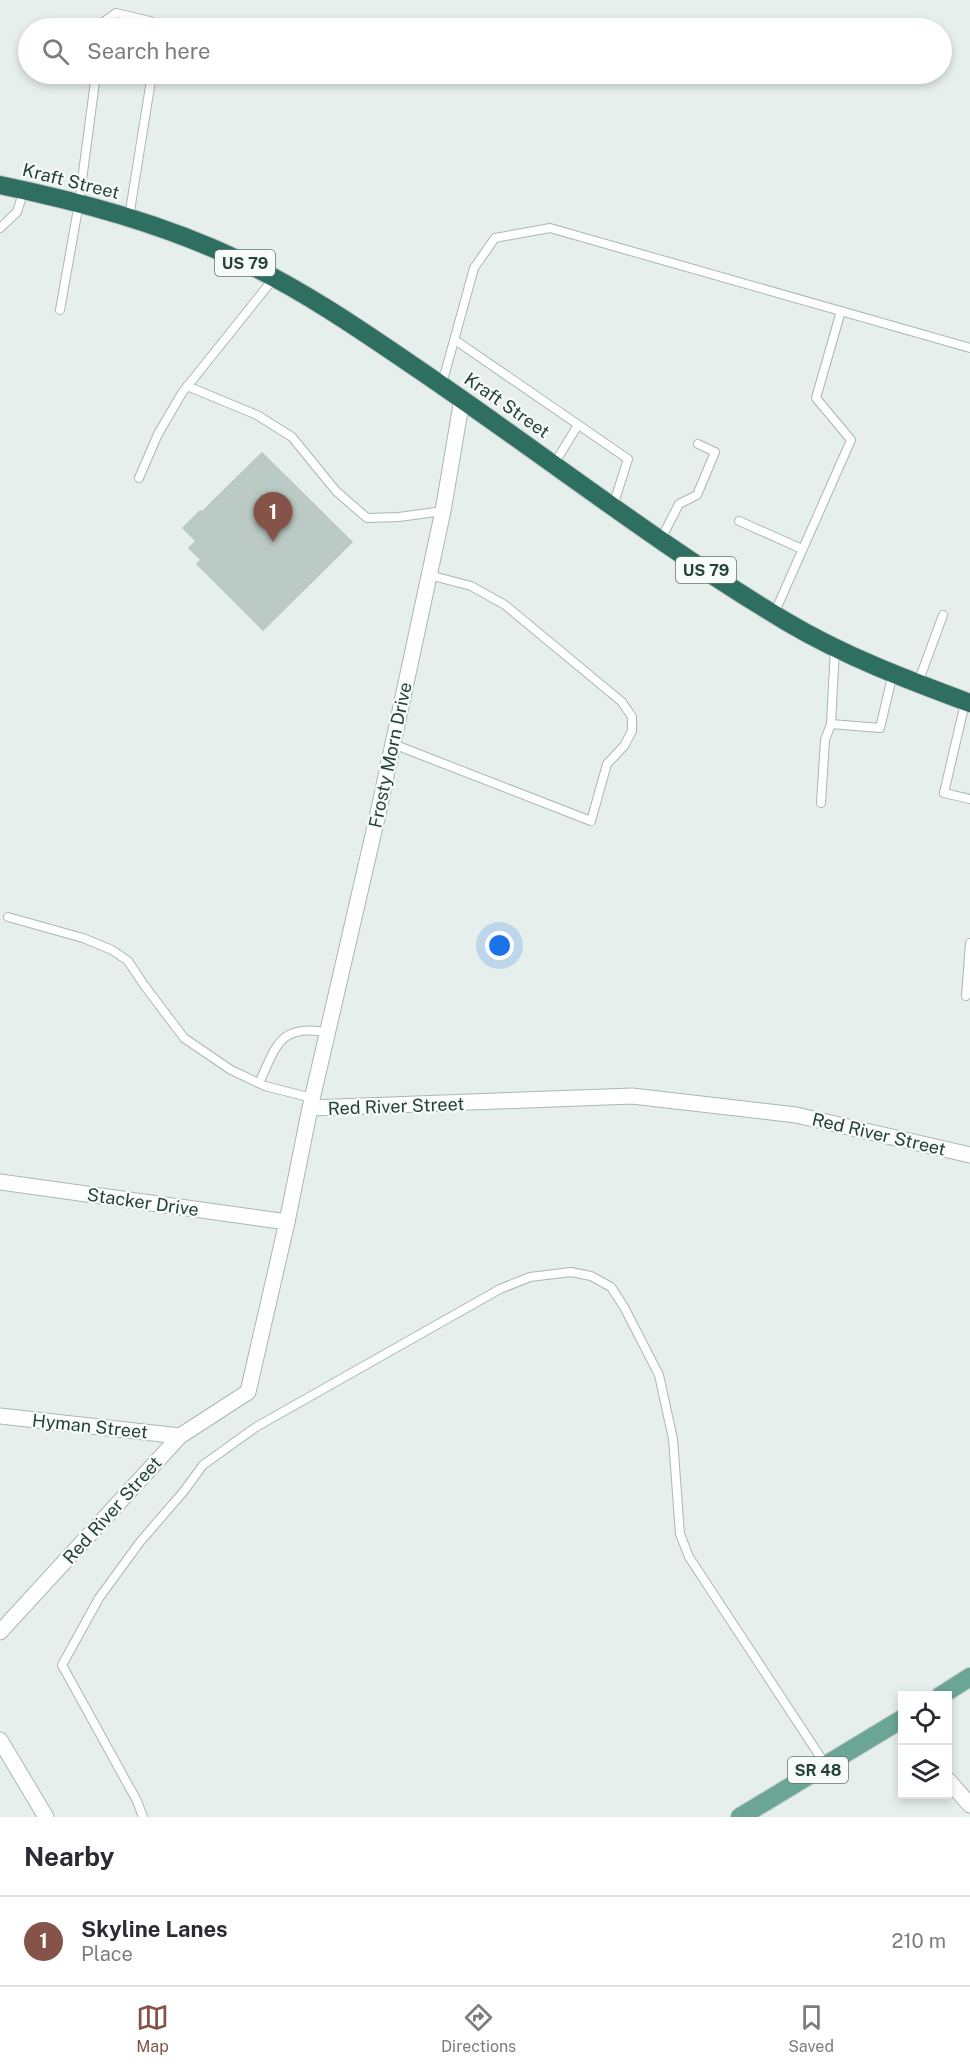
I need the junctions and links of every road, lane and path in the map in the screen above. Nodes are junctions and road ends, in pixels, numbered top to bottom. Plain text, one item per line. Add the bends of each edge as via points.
1 (109, 18) edge
2 (137, 18) edge
3 (95, 84) edge
4 (150, 84) edge
5 (0, 186) edge
6 (24, 190) junction
7 (78, 203) junction
8 (129, 217) junction
9 (0, 228) edge
10 (274, 278) junction
11 (60, 310) dead end
12 (841, 311) junction
13 (455, 340) junction
14 (970, 348) edge
15 (441, 385) junction
16 (187, 386) junction
17 (462, 399) junction
18 (578, 424) junction
19 (698, 444) dead end
20 (554, 464) junction
21 (139, 478) dead end
22 (613, 506) junction
23 (443, 511) junction
24 (739, 521) dead end
25 (661, 539) junction
26 (802, 549) junction
27 (429, 575) junction
28 (774, 614) junction
29 (943, 615) dead end
30 (836, 647) junction
31 (893, 673) junction
32 (918, 683) junction
33 (968, 702) edge
34 (831, 724) junction
35 (393, 744) junction
36 (970, 799) edge
37 (821, 803) dead end
38 (8, 917) dead end
39 (970, 943) edge
40 (966, 996) dead end
41 (327, 1032) junction
42 (259, 1083) junction
43 (311, 1103) junction
44 (970, 1155) edge
45 (0, 1182) edge
46 (287, 1222) junction
47 (0, 1416) edge
48 (180, 1436) junction
49 (0, 1632) edge
50 (970, 1677) edge
51 (947, 1691) edge
52 (898, 1725) edge
53 (0, 1740) edge
54 (826, 1765) junction
55 (952, 1785) edge
56 (970, 1805) edge
57 (46, 1817) edge
58 (143, 1817) edge
59 (740, 1817) edge

1 - 2 lane via 116,13
3 - 7 lane
4 - 8 lane
5 - 6 highway, Kraft Street / US 79
6 - 7 highway, Kraft Street / US 79
6 - 9 lane via 17,212
7 - 8 highway, Kraft Street / US 79
7 - 11 lane
8 - 10 highway, Kraft Street / US 79 via 237,259
10 - 15 highway, Kraft Street / US 79
10 - 16 lane
12 - 13 lane via 550,228 495,238 474,268
12 - 14 lane
12 - 26 lane via 816,398 851,440
13 - 15 lane
13 - 18 lane
15 - 17 highway, Kraft Street / US 79
16 - 21 lane via 158,434
16 - 23 lane via 257,415 292,437 336,490 367,518
17 - 20 highway, Kraft Street / US 79
17 - 23 street, Frosty Morn Drive
18 - 20 lane
18 - 22 lane via 628,459
19 - 25 lane via 715,452 697,495 679,504
20 - 22 highway, Kraft Street / US 79
22 - 25 highway, Kraft Street / US 79
23 - 27 street, Frosty Morn Drive
24 - 26 lane
25 - 28 highway, Kraft Street / US 79
26 - 28 lane
27 - 35 street, Frosty Morn Drive
27 - 35 lane via 471,586 505,605 622,702 632,717 632,731 607,764 591,821
28 - 30 highway, Kraft Street / US 79
29 - 32 lane
30 - 31 highway, Kraft Street / US 79
30 - 34 lane
31 - 32 highway, Kraft Street / US 79
31 - 34 lane via 880,728
32 - 33 highway, Kraft Street / US 79
33 - 36 lane via 944,793
34 - 37 lane via 825,740
35 - 41 street, Frosty Morn Drive
38 - 42 lane via 83,938 128,961 184,1038 231,1070
39 - 40 lane
41 - 42 lane via 309,1029 286,1034
41 - 43 street, Frosty Morn Drive
42 - 43 lane
43 - 44 street, Red River Street via 632,1096 796,1115
43 - 46 street, Red River Street
45 - 46 street, Stacker Drive
46 - 48 street, Red River Street via 248,1392
47 - 48 street, Hyman Street
48 - 49 street, Red River Street
50 - 51 main road
52 - 54 main road, SR 48
53 - 57 street
54 - 58 lane via 690,1557 680,1534 673,1439 659,1375 624,1307 611,1287 591,1276 571,1272 530,1277 501,1289 256,1427 202,1465 140,1542 99,1598 62,1665
54 - 59 main road, SR 48
55 - 56 street

